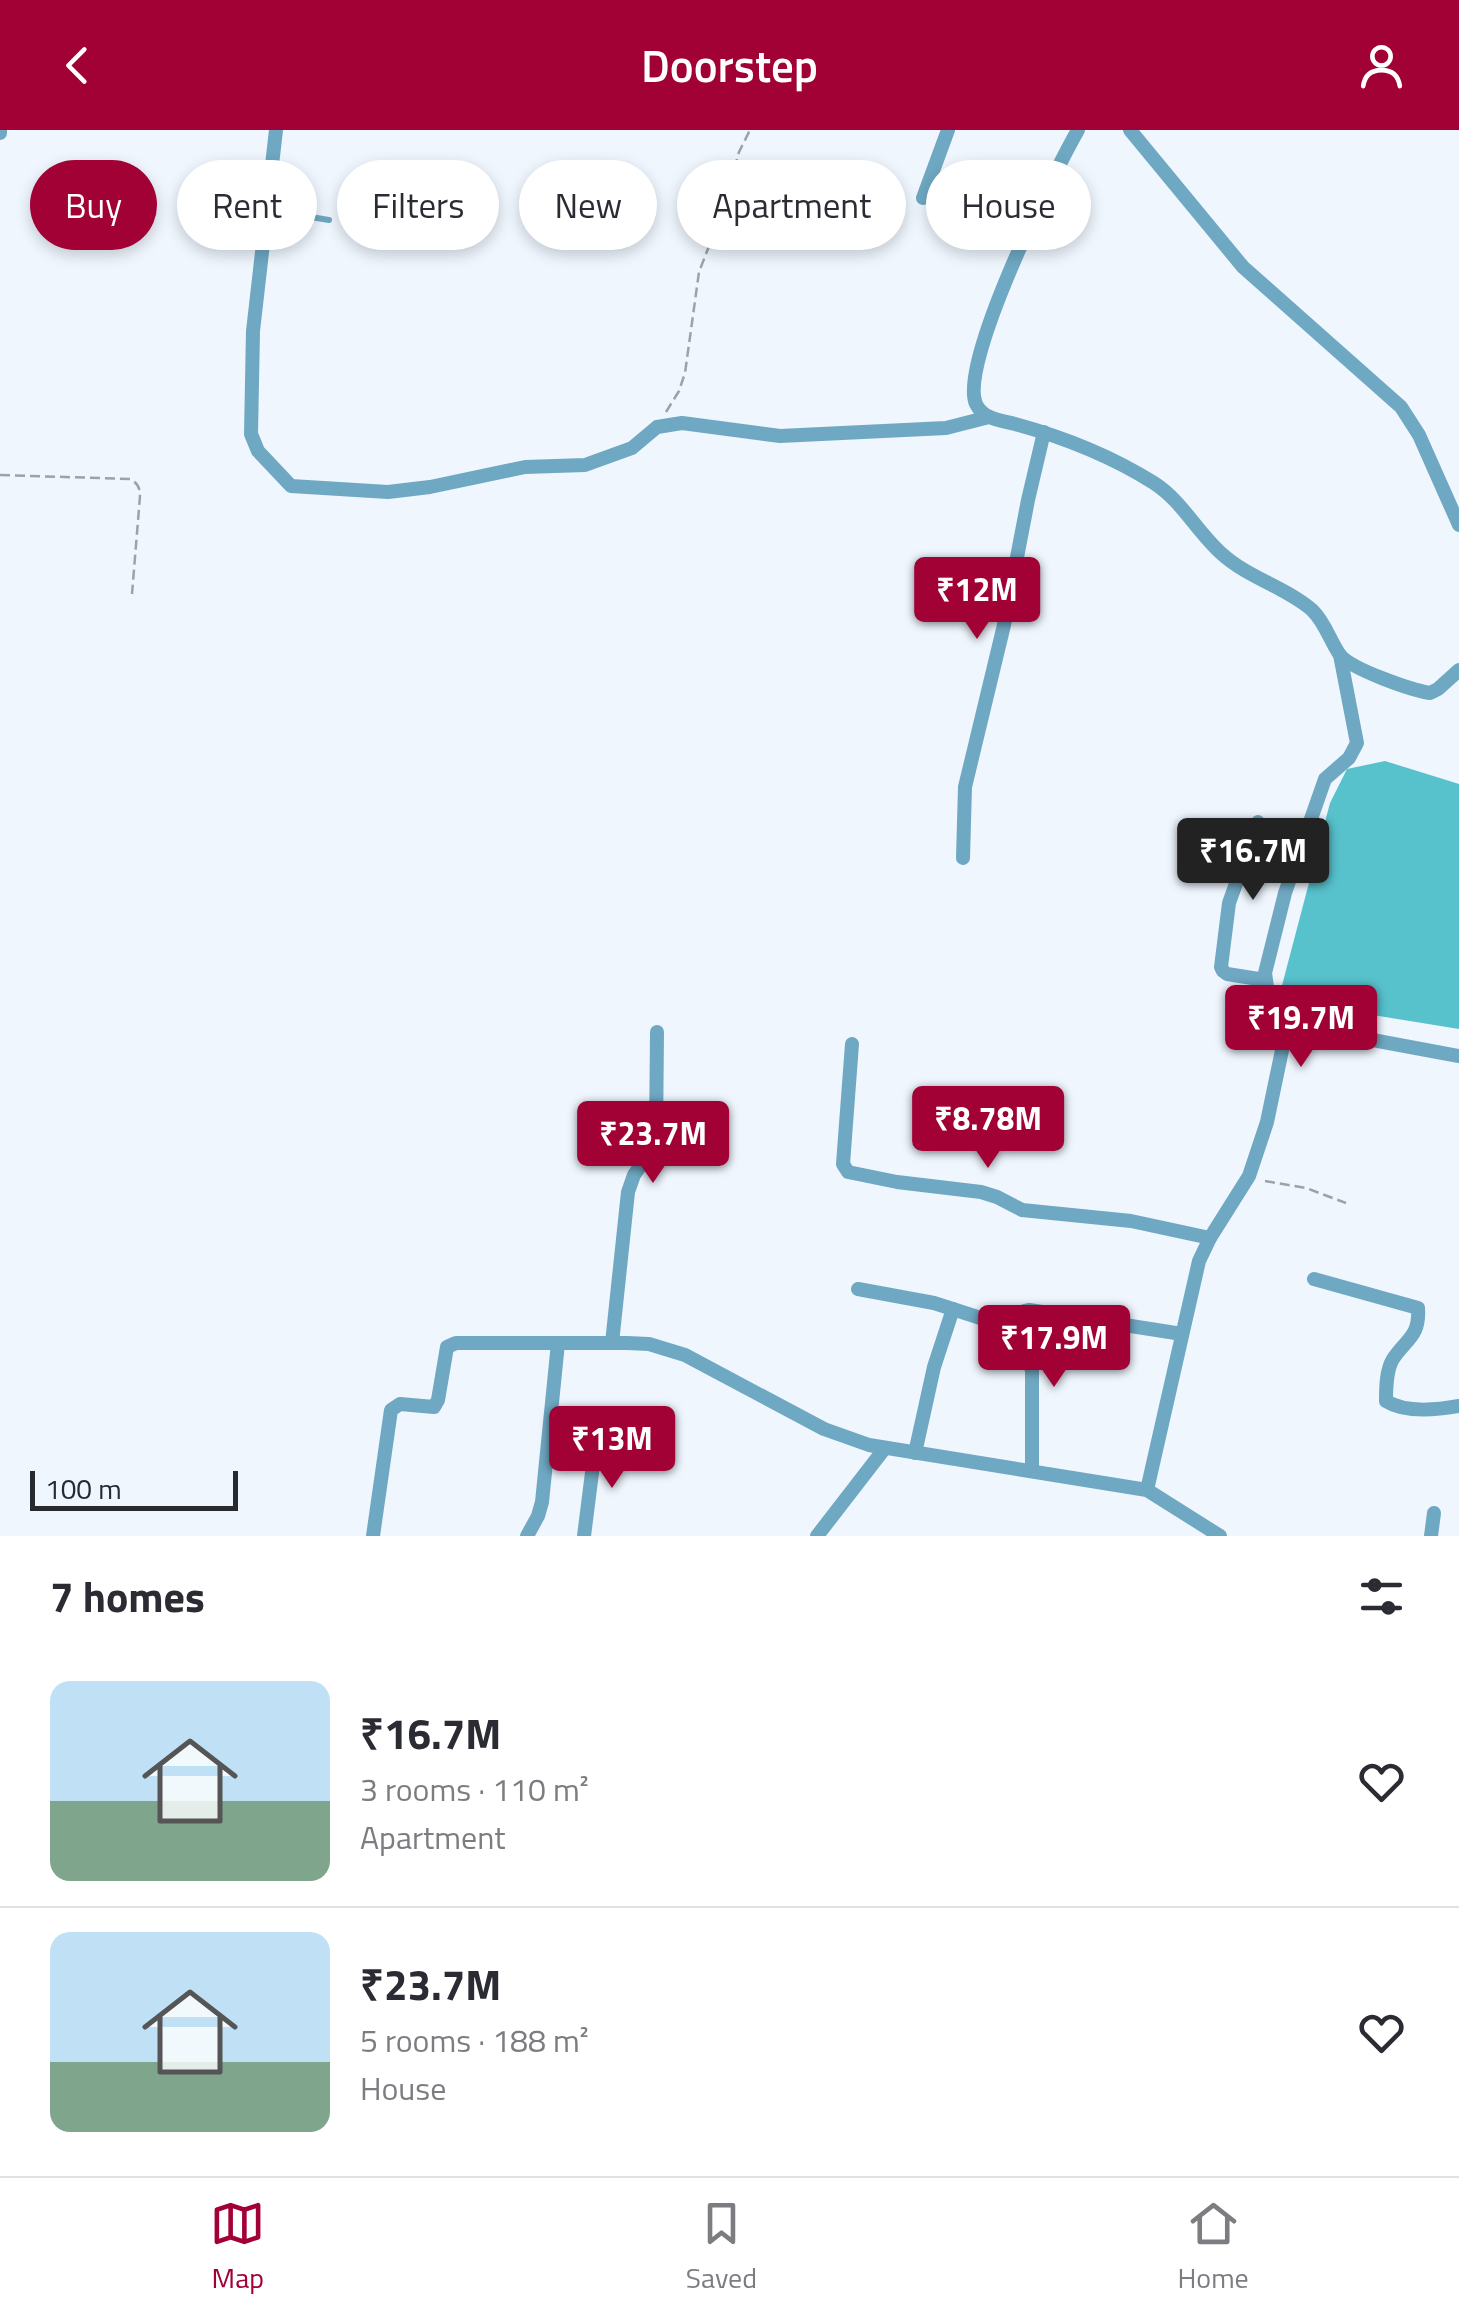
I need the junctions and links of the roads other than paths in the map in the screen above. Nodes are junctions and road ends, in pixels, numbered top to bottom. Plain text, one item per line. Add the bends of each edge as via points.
1 (276, 130) edge
2 (948, 130) edge
3 (1078, 130) edge
4 (1130, 130) edge
5 (272, 160) edge
6 (923, 198) dead end
7 (317, 218) edge
8 (329, 220) dead end
9 (262, 250) edge
10 (989, 418) junction
11 (1044, 432) junction
12 (1459, 524) edge
13 (1340, 656) junction
14 (1459, 670) edge
15 (1258, 822) dead end
16 (963, 858) dead end
17 (1266, 980) junction
18 (657, 1032) dead end
19 (1286, 1039) junction
20 (852, 1044) dead end
21 (1459, 1056) edge
22 (1210, 1238) junction
23 (1314, 1279) dead end
24 (858, 1289) dead end
25 (953, 1309) junction
26 (1001, 1322) junction
27 (1182, 1334) junction
28 (558, 1343) junction
29 (612, 1343) junction
30 (1459, 1406) edge
31 (596, 1441) dead end
32 (885, 1448) junction
33 (915, 1453) junction
34 (1032, 1471) junction
35 (1147, 1490) junction
36 (1434, 1513) dead end
37 (373, 1536) edge
38 (527, 1536) edge
39 (584, 1536) edge
40 (817, 1536) edge
41 (1220, 1536) edge
42 (1430, 1536) edge

1 - 5 street
2 - 6 street
3 - 10 street via 1005,279 980,356 974,398
4 - 12 street via 1243,267 1401,407
7 - 8 lane
9 - 10 street via 252,434 291,486 388,492 526,468 585,465 632,448 657,427 682,423 780,436 946,428
10 - 11 street
11 - 13 street via 1166,491 1222,554 1312,610
11 - 16 street via 965,787
13 - 14 street via 1425,693
13 - 17 street via 1357,743 1322,787 1285,893
15 - 17 street via 1230,904 1221,967 1227,974
17 - 19 street
18 - 29 street via 658,1130 628,1192
19 - 21 street via 1336,1033
19 - 22 street via 1249,1176
20 - 22 street via 843,1164 848,1172 989,1194 1022,1210 1131,1221
22 - 27 street
23 - 30 street via 1418,1308 1413,1336 1391,1364 1386,1401 1425,1409
24 - 25 street
25 - 26 street
25 - 33 street
26 - 27 street via 1030,1310
26 - 34 street via 999,1346 1032,1369
27 - 35 street
28 - 29 street
28 - 37 street via 447,1347 434,1408 400,1404 391,1410
28 - 38 street via 542,1502
29 - 32 street via 685,1354 824,1429
31 - 39 street
32 - 33 street
32 - 40 street
33 - 34 street
34 - 35 street
35 - 41 street
36 - 42 street

